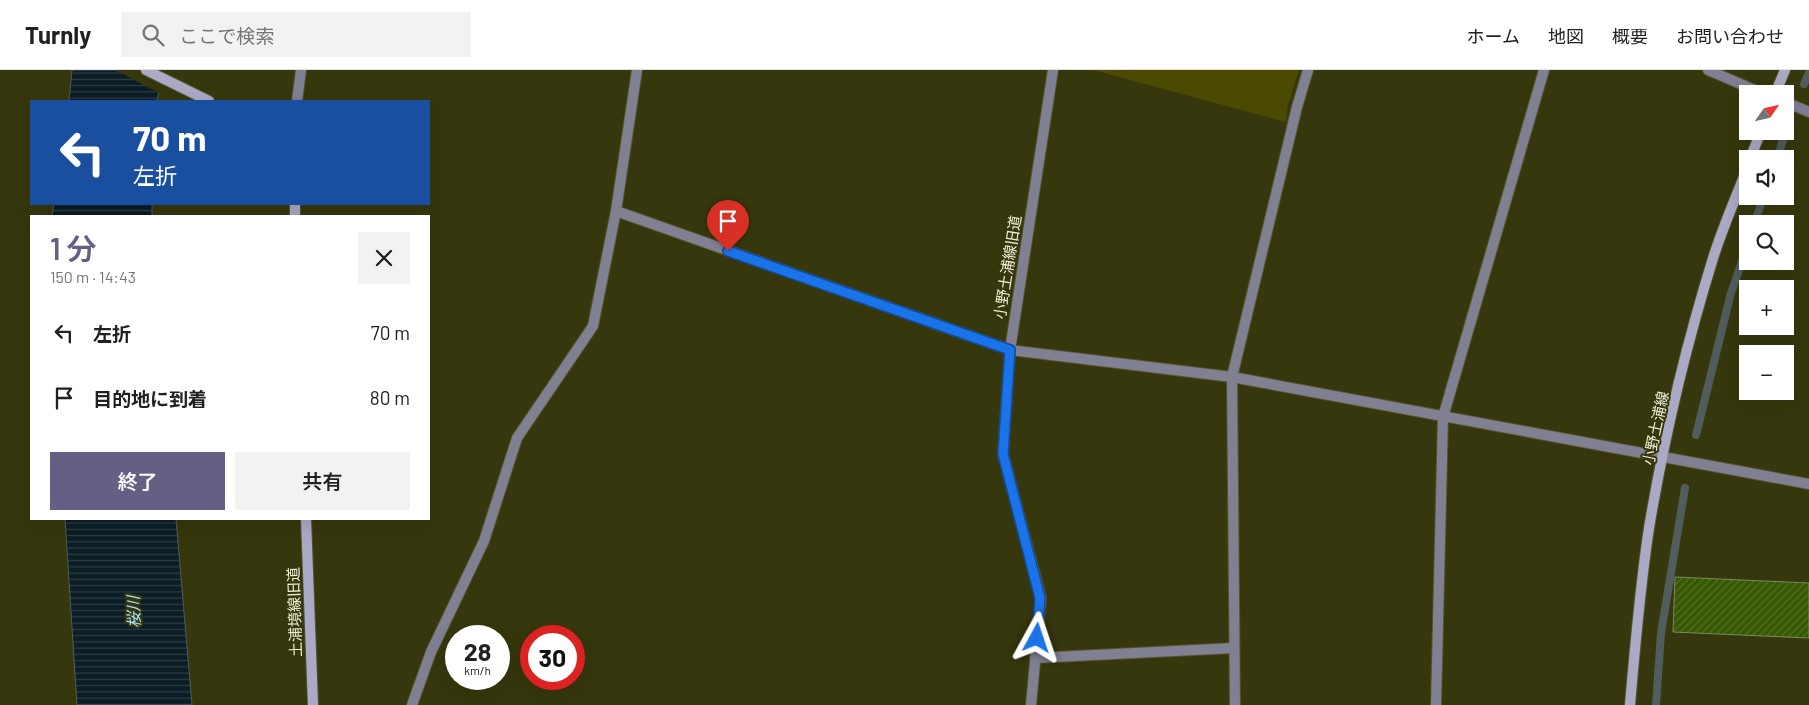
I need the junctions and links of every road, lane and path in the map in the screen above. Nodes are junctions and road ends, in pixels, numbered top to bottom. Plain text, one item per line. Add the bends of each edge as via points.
1 (146, 70) edge
2 (301, 70) edge
3 (637, 70) edge
4 (1053, 70) edge
5 (1308, 70) edge
6 (1544, 70) edge
7 (1708, 70) edge
8 (1785, 70) edge
9 (1743, 85) edge
10 (1779, 85) edge
11 (207, 100) edge
12 (297, 100) edge
13 (1794, 106) edge
14 (1809, 112) edge
15 (1739, 191) edge
16 (616, 211) junction
17 (1010, 350) junction
18 (1232, 378) junction
19 (1443, 416) junction
20 (1663, 459) junction
21 (1809, 484) edge
22 (306, 520) edge
23 (1234, 648) junction
24 (1035, 658) junction
25 (313, 705) edge
26 (412, 705) edge
27 (1031, 705) edge
28 (1236, 705) edge
29 (1436, 705) edge
30 (1630, 705) edge

1 - 11 main road
2 - 12 street
3 - 16 street
4 - 17 street, 小野土浦線旧道
5 - 18 street
6 - 19 street
7 - 9 street
8 - 10 main road
13 - 14 street
15 - 20 main road, 小野土浦線 via 1709,272
16 - 17 street
16 - 26 street via 593,326 517,438 484,541 431,652
17 - 18 street
17 - 24 street, 小野土浦線旧道 via 1003,454 1040,598
18 - 19 street
18 - 23 street
19 - 20 street
19 - 29 street
20 - 21 street
20 - 30 main road, 小野土浦線 via 1640,591
22 - 25 main road, 土浦境線旧道
23 - 24 street
23 - 28 street
24 - 27 street, 小野土浦線旧道

